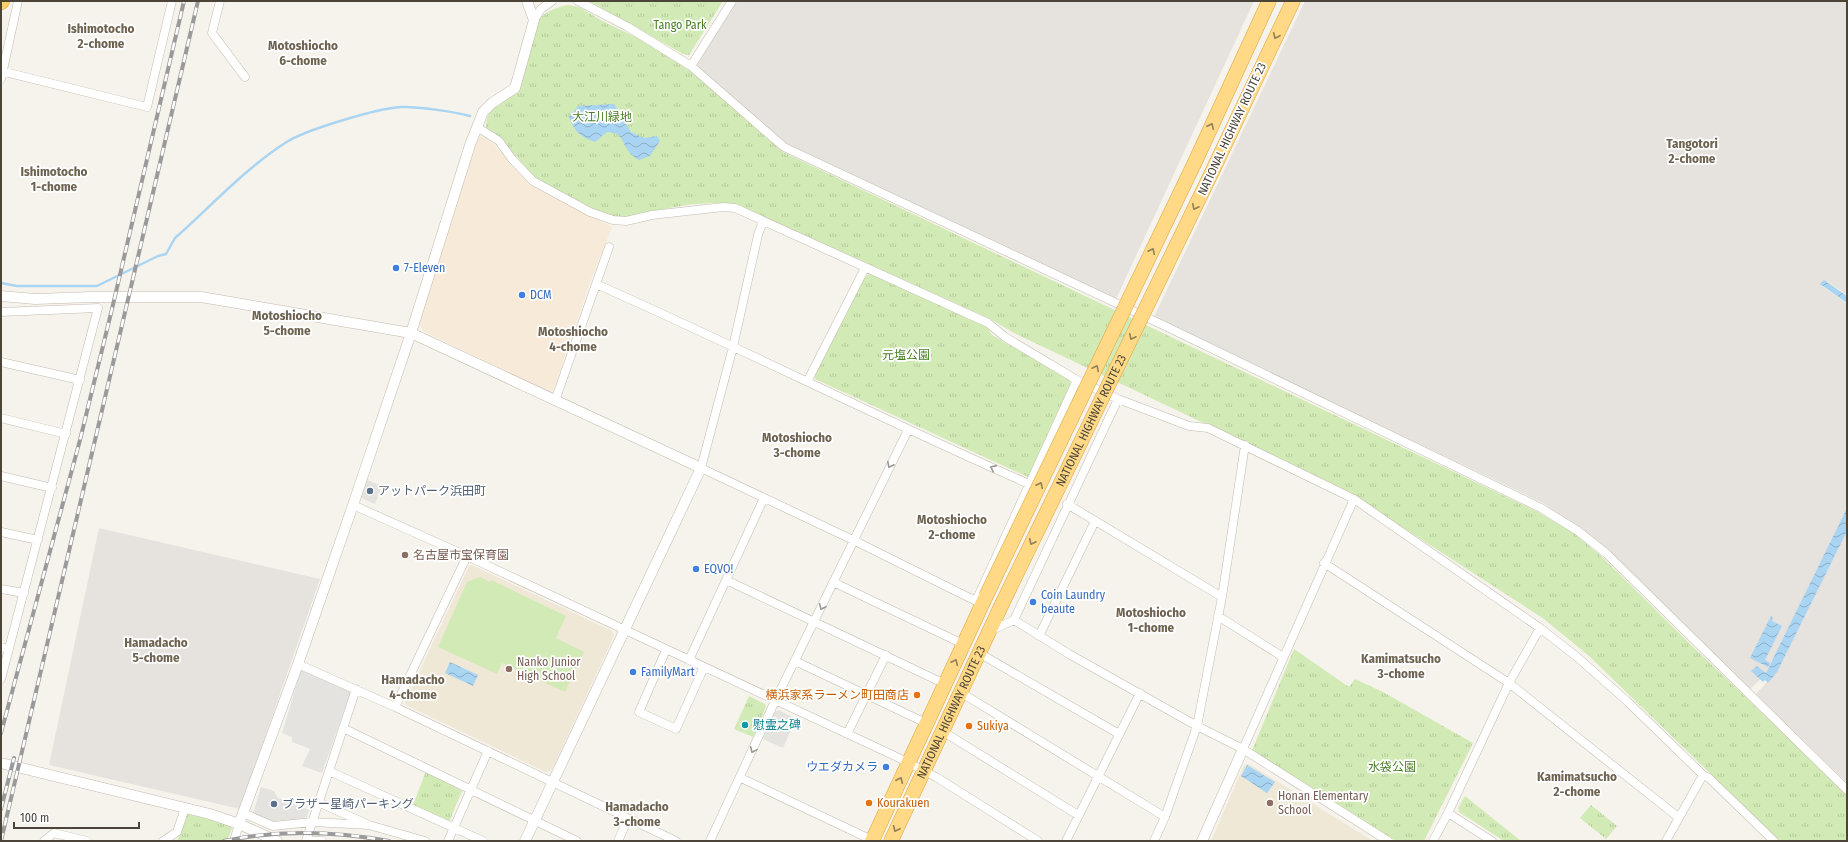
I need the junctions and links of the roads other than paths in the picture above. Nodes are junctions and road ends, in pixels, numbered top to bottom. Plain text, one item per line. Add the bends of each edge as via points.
1 (18, 1) edge
2 (172, 1) edge
3 (220, 1) edge
4 (527, 1) edge
5 (552, 1) edge
6 (578, 1) edge
7 (732, 1) edge
8 (1269, 1) edge
9 (1293, 1) edge
10 (534, 20) junction
11 (691, 66) junction
12 (2, 74) edge
13 (245, 77) dead end
14 (477, 127) junction
15 (763, 221) junction
16 (609, 247) dead end
17 (865, 268) junction
18 (596, 284) junction
19 (1, 296) edge
20 (1, 312) edge
21 (411, 333) junction
22 (733, 347) junction
23 (1, 362) edge
24 (80, 380) junction
25 (808, 380) junction
26 (1077, 380) junction
27 (1118, 399) junction
28 (555, 401) junction
29 (1, 418) edge
30 (908, 430) junction
31 (66, 434) junction
32 (1245, 445) junction
33 (701, 468) junction
34 (1, 476) edge
35 (1029, 484) junction
36 (52, 488) junction
37 (764, 498) junction
38 (1354, 499) junction
39 (1067, 504) junction
40 (352, 505) junction
41 (1096, 521) junction
42 (1, 532) edge
43 (38, 540) junction
44 (853, 540) junction
45 (467, 556) junction
46 (1324, 563) junction
47 (726, 580) junction
48 (833, 582) junction
49 (1, 589) edge
50 (24, 594) junction
51 (1222, 598) junction
52 (981, 601) junction
53 (1218, 616) junction
54 (1014, 620) junction
55 (815, 622) junction
56 (1540, 628) junction
57 (624, 630) junction
58 (989, 631) junction
59 (1040, 636) junction
60 (964, 644) junction
61 (5, 648) edge
62 (666, 650) junction
63 (979, 653) junction
64 (886, 655) junction
65 (1283, 657) junction
66 (689, 660) junction
67 (795, 661) junction
68 (298, 664) junction
69 (704, 667) junction
70 (1, 679) edge
71 (1509, 683) junction
72 (945, 684) junction
73 (356, 689) junction
74 (960, 692) junction
75 (1140, 693) junction
76 (867, 695) junction
77 (775, 700) junction
78 (395, 708) junction
79 (926, 723) junction
80 (1197, 726) junction
81 (343, 728) junction
82 (942, 731) junction
83 (847, 734) junction
84 (1119, 734) junction
85 (1243, 749) junction
86 (488, 751) junction
87 (1, 762) edge
88 (908, 763) junction
89 (329, 771) junction
90 (923, 771) junction
91 (1703, 775) junction
92 (1098, 776) junction
93 (741, 778) junction
94 (553, 783) junction
95 (470, 789) junction
96 (1847, 790) edge
97 (318, 802) junction
98 (185, 808) junction
99 (243, 812) junction
100 (1448, 813) junction
101 (1078, 815) junction
102 (1165, 817) junction
103 (1678, 817) junction
104 (628, 819) junction
105 (534, 821) junction
106 (312, 822) junction
107 (239, 824) junction
108 (369, 825) junction
109 (453, 826) junction
110 (44, 841) edge
111 (87, 841) edge
112 (163, 841) edge
113 (234, 841) edge
114 (277, 841) edge
115 (306, 841) edge
116 (322, 841) edge
117 (425, 841) edge
118 (448, 841) edge
119 (483, 841) edge
120 (525, 841) edge
121 (577, 841) edge
122 (618, 841) edge
123 (676, 841) edge
124 (710, 841) edge
125 (872, 841) edge
126 (891, 841) edge
127 (1038, 841) edge
128 (1066, 841) edge
129 (1154, 841) edge
130 (1202, 841) edge
131 (1388, 841) edge
132 (1433, 841) edge
133 (1492, 841) edge
134 (1666, 841) edge
135 (1774, 841) edge

1 - 12 street
2 - 12 street via 147,107
3 - 13 street via 212,34
4 - 10 street
5 - 10 street via 541,9
6 - 11 street via 628,27
7 - 11 street
52 -> 8 highway, NATIONAL HIGHWAY ROUTE 23, bridge via 1195,162
9 -> 58 highway, NATIONAL HIGHWAY ROUTE 23, bridge
10 - 14 street via 515,88 483,112
11 - 96 street via 784,147 1165,326 1547,512 1578,531 1607,554
14 - 15 street via 499,141 533,181 590,212 613,220 626,221 723,206 735,208
14 - 21 street
15 - 17 street
15 - 22 street
16 - 18 street
17 - 25 street
17 - 26 street via 988,324 1005,338
18 - 22 street
18 - 28 street
19 - 21 street via 35,299 201,297
20 - 24 street via 98,308
21 - 28 street
21 - 40 street
22 - 25 street
22 - 33 street
23 - 24 street
24 - 31 street
25 - 30 street
26 - 27 street
26 - 35 street
27 - 32 street via 1189,426 1208,428
27 - 39 street
28 - 33 street
29 - 31 street
35 -> 30 street
30 -> 44 street
31 - 36 street
32 - 38 street
32 - 51 street
33 - 37 street
33 - 57 street
34 - 36 street
35 - 52 street
36 - 43 street
37 - 44 street
37 - 47 street
38 - 46 street
38 - 56 street
39 - 41 street
39 - 54 street
40 - 45 street
40 - 68 street
41 - 51 street
41 - 59 street
42 - 43 street
43 - 50 street
44 - 48 street
44 - 52 street
45 - 57 street
45 - 78 street
46 - 65 street
46 - 71 street
47 - 55 street
47 - 66 street
48 -> 55 street
48 - 60 street
49 - 50 street
50 - 61 street
51 - 53 street
52 - 60 highway, NATIONAL HIGHWAY ROUTE 23
53 - 65 street
53 - 80 street
54 - 58 street
54 - 59 street
55 - 64 street
55 - 67 street
56 - 71 street
56 - 91 street via 1628,702
57 - 62 street
57 - 94 street
58 - 63 highway, NATIONAL HIGHWAY ROUTE 23
59 - 75 street
72 -> 60 highway, NATIONAL HIGHWAY ROUTE 23
61 - 70 street
62 - 66 street
62 - 69 street via 639,712 676,729
63 - 74 highway, NATIONAL HIGHWAY ROUTE 23
63 - 84 street
64 - 72 street
64 - 76 street
65 - 85 street
66 - 69 street
67 - 76 street
67 - 77 street
68 - 73 street
68 - 99 street
69 - 77 street
71 - 100 street
71 - 103 street
72 - 79 highway, NATIONAL HIGHWAY ROUTE 23
73 - 78 street
73 - 81 street
74 - 82 highway, NATIONAL HIGHWAY ROUTE 23
74 - 92 street
75 - 80 street
75 - 84 street
76 - 79 street
76 - 83 street
77 - 83 street
77 -> 93 street
78 - 86 street
79 - 88 highway, NATIONAL HIGHWAY ROUTE 23
80 - 85 street
80 - 102 street
81 - 89 street
81 - 95 street
82 - 90 highway, NATIONAL HIGHWAY ROUTE 23
82 - 101 street
83 - 88 street
84 - 92 street
85 - 130 street
85 - 131 street
86 - 94 street
86 - 95 street
87 - 98 street
88 - 90 street
125 -> 88 highway, NATIONAL HIGHWAY ROUTE 23
89 - 97 street
89 - 109 street
90 -> 126 highway, NATIONAL HIGHWAY ROUTE 23
90 - 127 street
91 - 103 street
91 - 135 street
92 - 101 street
92 - 102 street
93 - 124 street
93 - 125 street
94 - 104 street
94 - 105 street
95 - 105 street
95 - 109 street
97 - 106 street
97 - 108 street
98 - 107 street
98 - 112 street via 177,832
99 - 106 street via 273,826
99 - 107 street
100 - 132 street
100 - 133 street
101 - 128 street
102 - 129 street
103 - 134 street
104 - 122 street
104 - 123 street
105 - 120 street
105 - 121 street
106 - 108 street
106 - 115 street
107 - 113 street
107 - 114 street
108 - 117 street
109 - 118 street
109 - 119 street
110 - 111 street via 54,833
115 - 116 street

